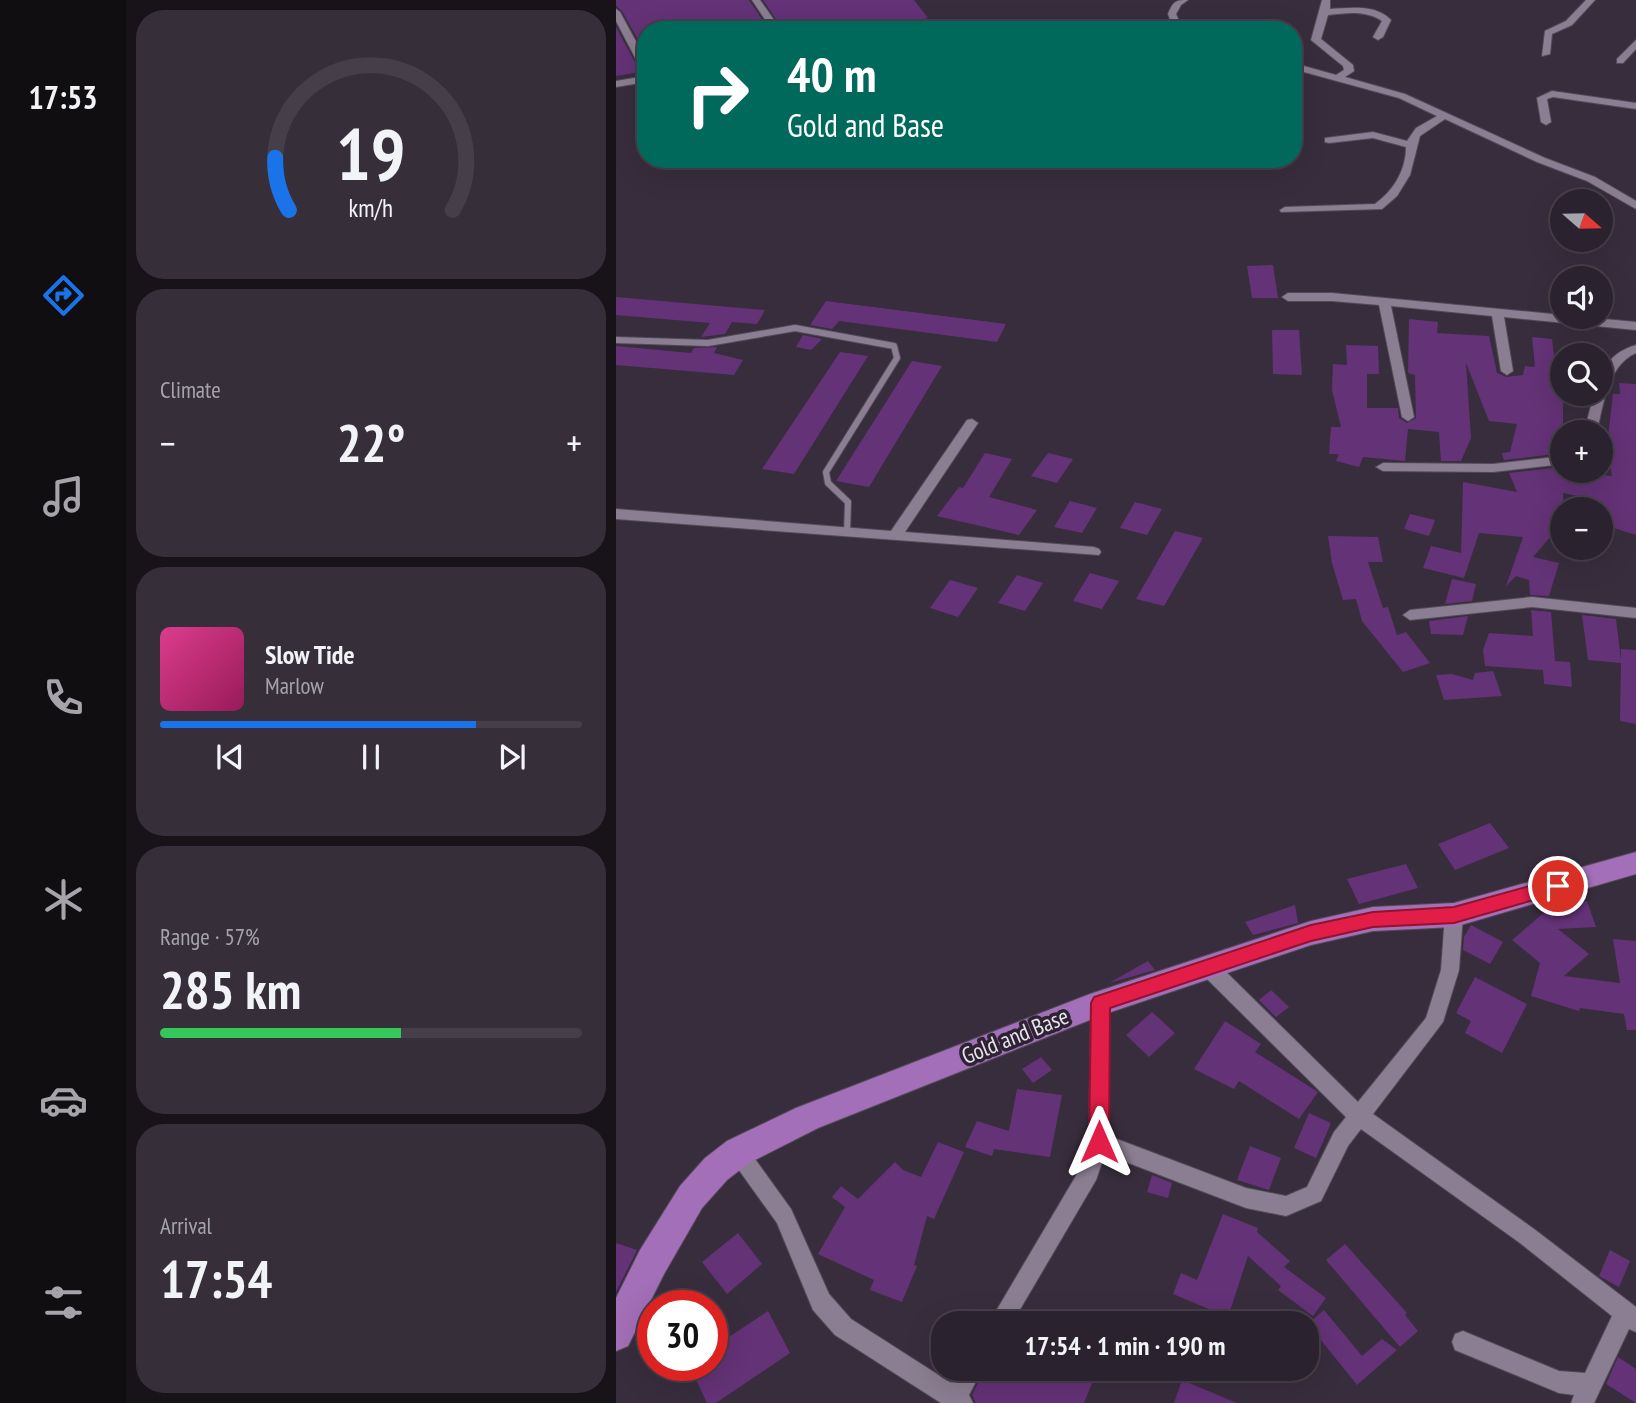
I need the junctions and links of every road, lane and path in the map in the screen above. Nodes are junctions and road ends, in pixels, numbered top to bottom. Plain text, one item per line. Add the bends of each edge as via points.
1 (756, 0) edge
2 (1184, 0) edge
3 (1326, 0) edge
4 (1591, 0) edge
5 (616, 12) edge
6 (1327, 12) junction
7 (771, 21) edge
8 (1175, 21) edge
9 (1378, 37) dead end
10 (1636, 43) edge
11 (637, 52) edge
12 (1545, 54) dead end
13 (1620, 61) dead end
14 (1302, 68) edge
15 (1338, 78) junction
16 (637, 81) edge
17 (616, 85) edge
18 (1636, 106) edge
19 (1444, 116) junction
20 (1546, 122) dead end
21 (1329, 140) dead end
22 (1411, 145) junction
23 (1636, 205) edge
24 (1285, 210) dead end
25 (1288, 297) dead end
26 (1384, 303) junction
27 (1497, 313) junction
28 (1636, 326) edge
29 (616, 340) edge
30 (1636, 349) edge
31 (1613, 368) edge
32 (1507, 371) dead end
33 (1408, 417) dead end
34 (972, 423) dead end
35 (1550, 461) edge
36 (1383, 467) dead end
37 (616, 514) edge
38 (847, 533) junction
39 (895, 536) junction
40 (1094, 552) dead end
41 (1636, 613) edge
42 (1410, 615) dead end
43 (1636, 863) edge
44 (1454, 915) junction
45 (1208, 967) junction
46 (1100, 1003) junction
47 (1359, 1116) junction
48 (1099, 1142) junction
49 (738, 1152) junction
50 (1006, 1311) edge
51 (1630, 1318) edge
52 (616, 1334) edge
53 (1463, 1342) dead end
54 (967, 1381) edge
55 (1585, 1394) edge
56 (959, 1400) edge

1 - 7 street
2 - 8 street via 1172,14
3 - 6 street
4 - 12 street via 1569,23 1548,33
5 - 11 street
6 - 9 street via 1382,15 1387,20
6 - 15 street via 1315,34 1348,65 1349,71
10 - 13 street
14 - 15 street
15 - 19 street via 1402,96
16 - 17 street
18 - 20 street via 1552,94 1542,98
19 - 22 street via 1426,124
19 - 23 street via 1591,178
21 - 22 street via 1373,135
22 - 24 street via 1409,167 1390,199 1378,207
25 - 26 street
26 - 27 street
26 - 33 street
27 - 28 street
27 - 32 street
29 - 38 lane via 708,343 795,328 894,346 897,358 827,472 828,483 848,502
30 - 31 street via 1619,356
34 - 39 street
35 - 36 street via 1493,468
37 - 38 street
38 - 39 street
39 - 40 street
41 - 42 street via 1532,603
43 - 44 main road, Gold and Base
44 - 45 main road, Gold and Base via 1373,919 1311,933
44 - 47 street via 1450,970 1434,1022
45 - 46 main road, Gold and Base
45 - 47 street
46 - 48 street
46 - 49 main road, Gold and Base via 807,1118
47 - 48 street via 1341,1139 1314,1194 1286,1206 1246,1198
47 - 51 street via 1527,1236
48 - 50 street via 1089,1173
49 - 52 main road, Gold and Base via 691,1197
49 - 56 street via 784,1216 821,1302 843,1327
51 - 55 street
53 - 55 street
54 - 56 street

